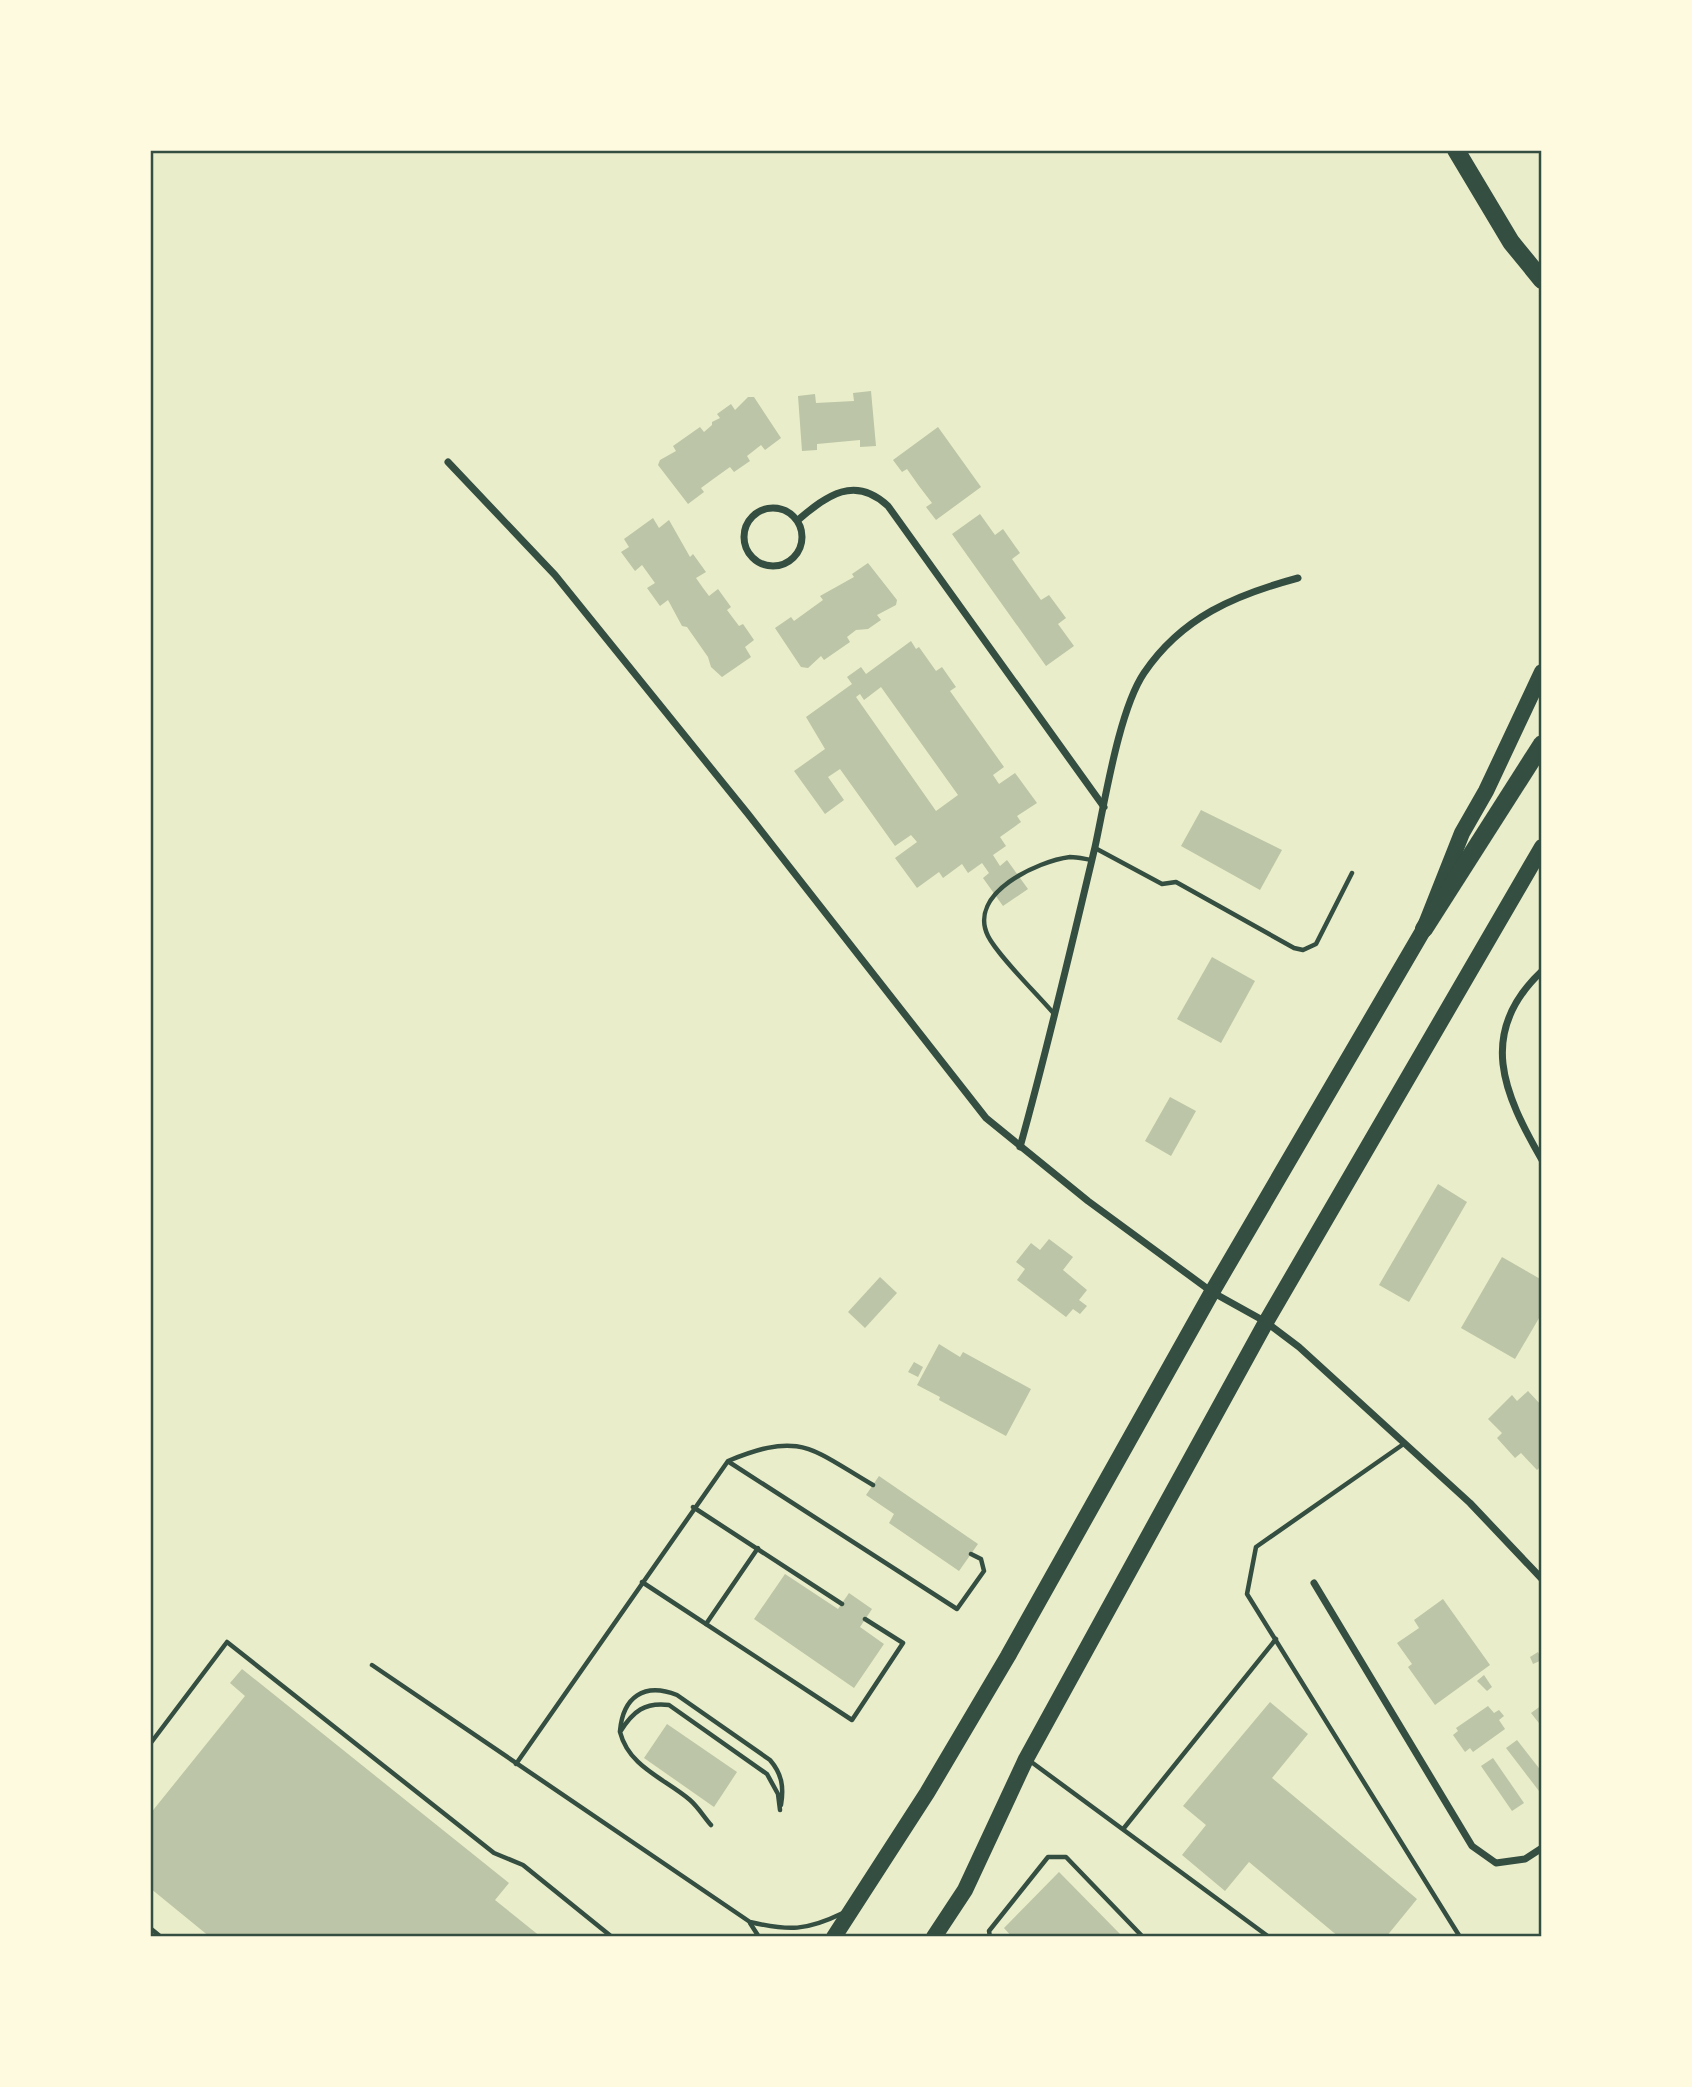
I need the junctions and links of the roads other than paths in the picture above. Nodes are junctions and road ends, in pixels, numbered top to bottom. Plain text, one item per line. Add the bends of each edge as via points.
1 (1456, 150) edge
2 (1542, 281) edge
3 (448, 462) dead end
4 (798, 520) junction
5 (1298, 578) dead end
6 (1542, 672) edge
7 (1542, 744) edge
8 (1104, 807) junction
9 (1095, 848) junction
10 (1541, 851) edge
11 (1091, 860) junction
12 (1352, 873) dead end
13 (1424, 929) junction
14 (1542, 971) edge
15 (1056, 1016) junction
16 (1020, 1147) junction
17 (1542, 1160) edge
18 (1212, 1292) junction
19 (1266, 1322) junction
20 (1405, 1443) junction
21 (728, 1461) junction
22 (873, 1485) dead end
23 (693, 1507) junction
24 (758, 1548) junction
25 (971, 1553) dead end
26 (1542, 1579) edge
27 (642, 1582) junction
28 (1314, 1583) dead end
29 (842, 1604) dead end
30 (865, 1619) dead end
31 (706, 1624) junction
32 (1276, 1639) junction
33 (372, 1665) dead end
34 (620, 1732) junction
35 (150, 1744) edge
36 (1026, 1759) junction
37 (516, 1764) junction
38 (711, 1825) dead end
39 (1124, 1828) junction
40 (1542, 1848) edge
41 (856, 1906) junction
42 (750, 1922) junction
43 (150, 1928) edge
44 (161, 1937) edge
45 (612, 1937) edge
46 (759, 1937) edge
47 (834, 1937) edge
48 (934, 1937) edge
49 (989, 1937) edge
50 (1143, 1937) edge
51 (1269, 1937) edge
52 (1460, 1937) edge

1 - 2 highway via 1511,242
3 - 16 street via 555,575 936,1057 986,1118
4 - 4 street via 779,508 757,512 745,531 749,553 768,565 790,561 802,542
4 - 8 street via 836,493 875,493
5 - 8 street via 1215,606 1174,637 1143,675 1123,726
6 - 13 main road via 1462,833
7 - 13 highway
8 - 9 street
9 - 11 street
9 - 12 lane via 1162,884 1176,882 1303,950 1316,944
10 - 19 main road
11 - 15 street
11 - 15 lane via 1072,857 1025,872 993,896 985,915 988,936
13 - 18 main road
14 - 17 street via 1519,1000 1502,1052 1510,1098
15 - 16 street
16 - 18 street
18 - 19 street
18 - 41 main road via 1008,1656
19 - 20 street
19 - 36 main road
20 - 26 street
20 - 32 lane via 1256,1547 1247,1594
21 - 22 lane via 769,1446 800,1446
21 - 23 lane
21 - 25 lane via 957,1609 984,1571 981,1559
23 - 24 lane
23 - 27 lane
24 - 29 lane
24 - 31 lane
27 - 31 lane
27 - 37 lane
28 - 40 street via 1472,1846 1496,1863 1525,1859
30 - 31 lane via 903,1643 852,1720
32 - 39 lane
32 - 52 lane
33 - 37 lane
34 - 34 lane via 641,1707 669,1705 767,1774 778,1794 780,1810 784,1791 770,1760 677,1695 661,1689 644,1691 622,1714
34 - 38 lane via 634,1760 692,1801
35 - 45 lane via 227,1642 494,1853 523,1865
36 - 39 lane
36 - 48 main road via 965,1891
37 - 42 lane
39 - 51 lane
41 - 42 lane via 817,1925 787,1930
41 - 47 main road
42 - 46 lane
43 - 44 lane
49 - 50 lane via 989,1931 1048,1857 1066,1857

